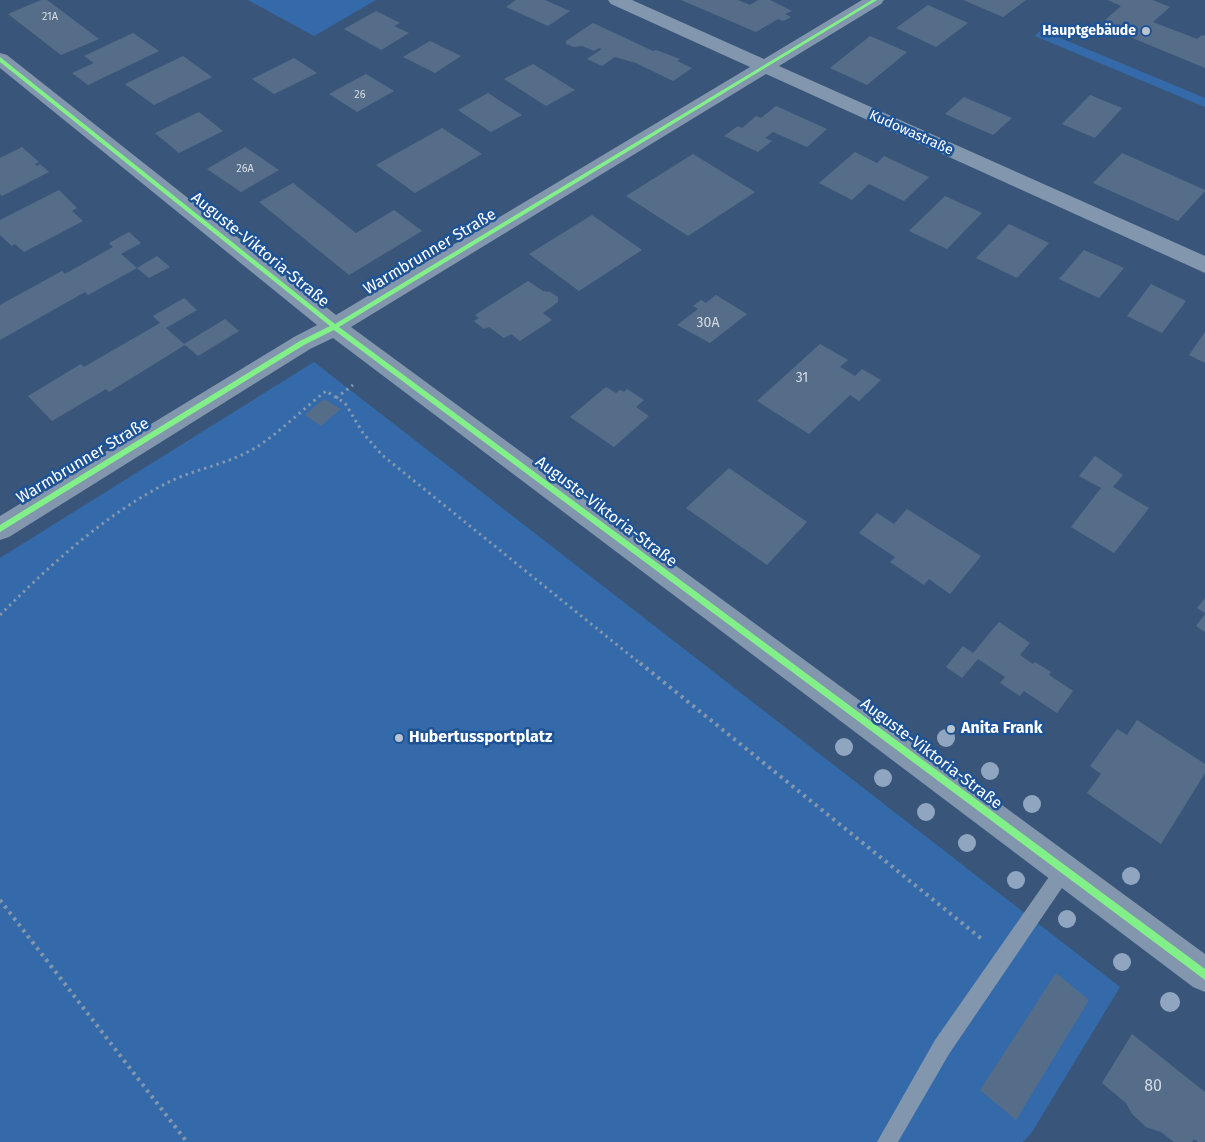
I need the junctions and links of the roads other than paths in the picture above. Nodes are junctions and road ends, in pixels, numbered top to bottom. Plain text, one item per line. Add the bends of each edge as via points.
1 (617, 0) edge
2 (875, 0) edge
3 (0, 59) edge
4 (765, 67) junction
5 (1205, 265) edge
6 (334, 326) junction
7 (0, 528) edge
8 (1064, 870) junction
9 (1205, 975) edge
10 (887, 1142) edge

1 - 4 street, Kudowastraße
2 - 4 street, Warmbrunner Straße
3 - 6 street, Auguste-Viktoria-Straße
4 - 5 street, Kudowastraße
4 - 6 street, Warmbrunner Straße
6 - 7 street, Warmbrunner Straße
6 - 8 street, Auguste-Viktoria-Straße
8 - 9 street, Auguste-Viktoria-Straße
8 - 10 lane via 942,1047

